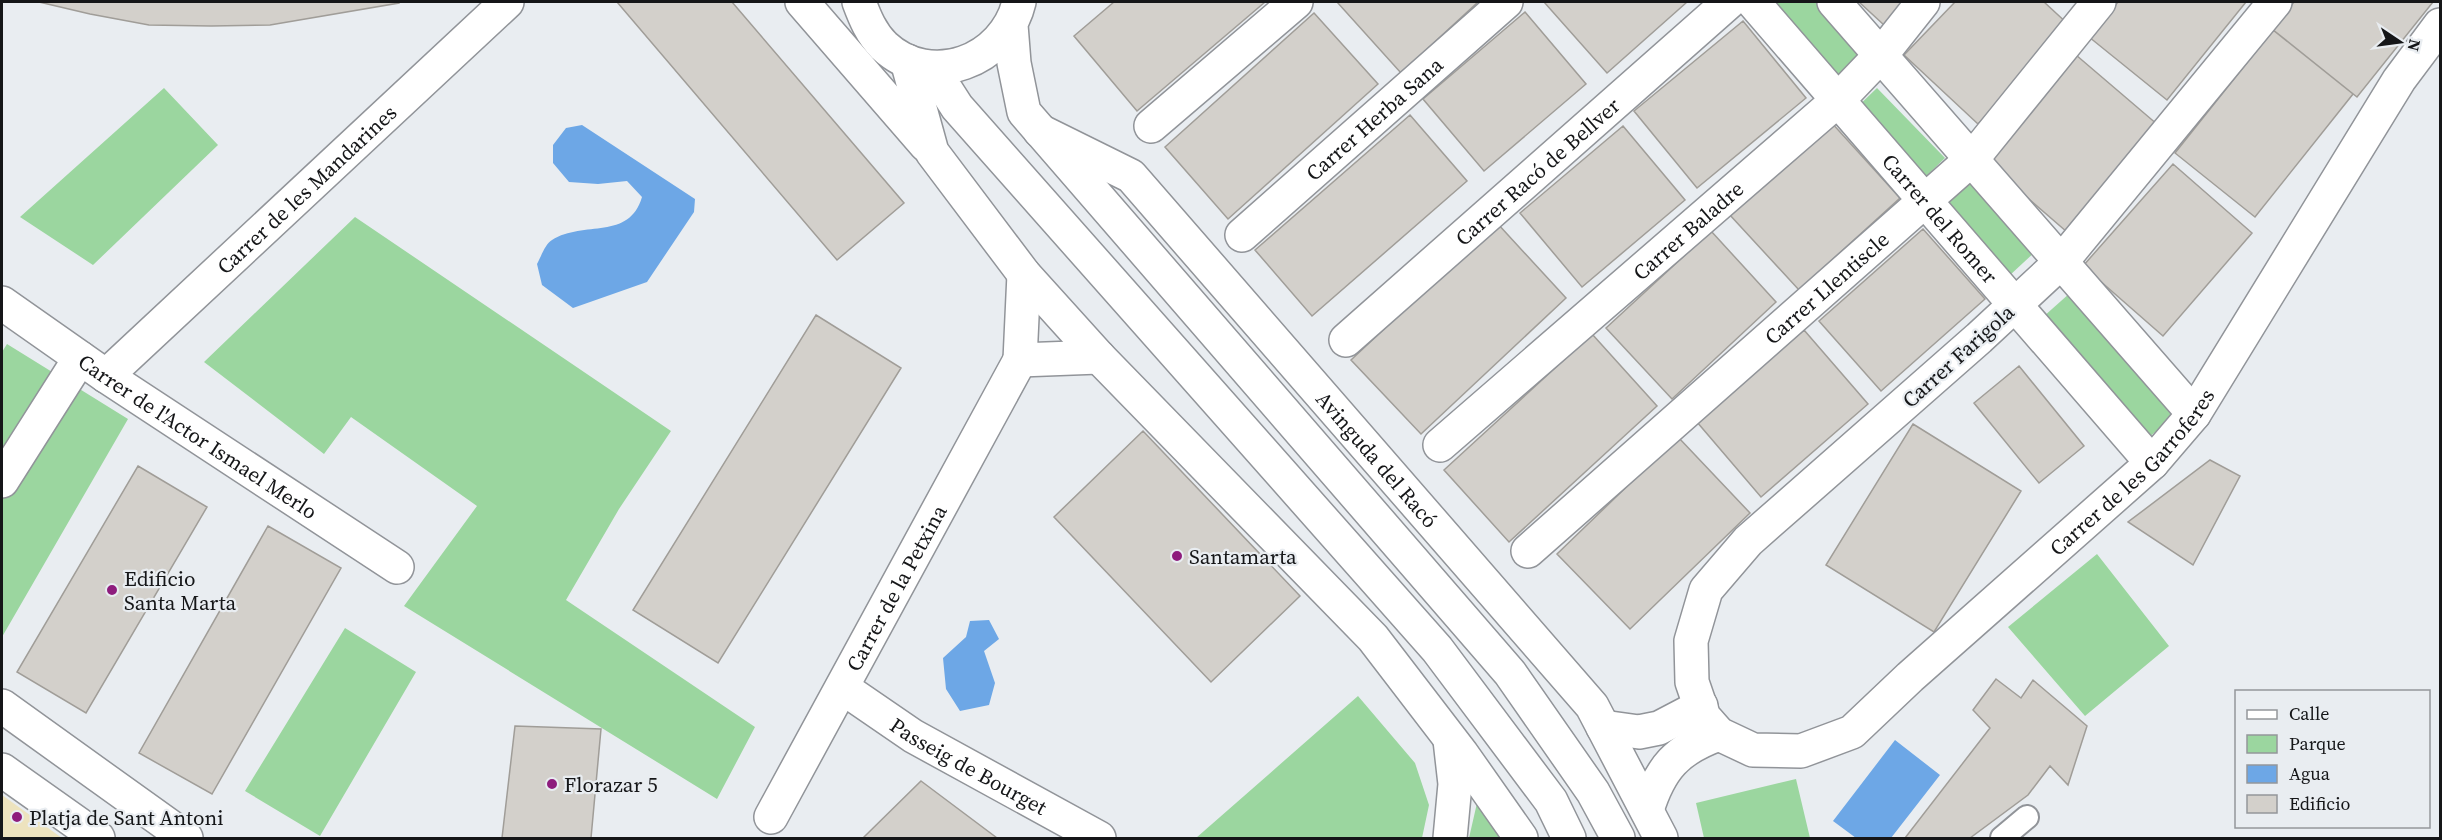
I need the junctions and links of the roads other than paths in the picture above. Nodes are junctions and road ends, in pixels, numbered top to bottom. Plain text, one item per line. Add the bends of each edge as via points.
1 (507, 2) edge
2 (802, 2) edge
3 (859, 2) edge
4 (1296, 2) edge
5 (1506, 2) edge
6 (1729, 2) edge
7 (1753, 2) edge
8 (1834, 2) edge
9 (1923, 2) edge
10 (2099, 2) edge
11 (2274, 2) edge
12 (1019, 8) edge
13 (2440, 24) edge
14 (1881, 55) junction
15 (919, 64) junction
16 (1838, 100) junction
17 (1151, 126) dead end
18 (1040, 131) junction
19 (932, 152) junction
20 (1972, 159) junction
21 (1925, 201) junction
22 (1242, 235) dead end
23 (2062, 261) junction
24 (1024, 273) junction
25 (2, 303) edge
26 (2015, 305) junction
27 (1346, 340) dead end
28 (1099, 357) junction
29 (1020, 360) junction
30 (93, 367) junction
31 (2194, 414) junction
32 (1440, 445) dead end
33 (2152, 463) junction
34 (2, 481) edge
35 (1528, 551) dead end
36 (397, 567) dead end
37 (843, 688) junction
38 (2, 706) edge
39 (1708, 719) junction
40 (1603, 727) junction
41 (1450, 738) junction
42 (2, 770) edge
43 (771, 817) dead end
44 (2026, 817) dead end
45 (1654, 824) edge
46 (98, 838) edge
47 (186, 838) edge
48 (1099, 838) edge
49 (1450, 838) edge
50 (1521, 838) edge
51 (1569, 838) edge
52 (1618, 838) edge
53 (2002, 838) edge

1 - 30 street, Carrer de les Mandarines
2 - 19 street
3 - 15 street via 868,26 885,46
4 - 17 street
5 - 22 street, Carrer Herba Sana
6 - 27 street, Carrer Racó de Bellver
7 - 16 street, Carrer del Romer
8 - 14 street
9 - 14 street, Carrer Baladre
10 - 20 street, Carrer Llentiscle
11 - 23 street, Carrer Farigola
12 - 15 street via 999,42 981,56 958,66
12 - 18 street via 1014,63 1024,112
13 - 31 street, Carrer de les Garroferes via 2399,80
14 - 16 street, Carrer Baladre
14 - 20 street
15 - 19 street
15 - 51 street via 1437,649 1551,801
16 - 21 street, Carrer del Romer
16 - 32 street, Carrer Baladre
18 - 40 street, Avinguda del Racó via 1131,176 1592,706
18 - 52 street via 1510,673 1593,792
19 - 24 street
20 - 21 street, Carrer Llentiscle
20 - 23 street
21 - 26 street, Carrer del Romer
21 - 35 street, Carrer Llentiscle
23 - 26 street, Carrer Farigola
23 - 31 street
24 - 28 street
24 - 29 street, Carrer de la Petxina
25 - 30 street, Carrer de l'Actor Ismael Merlo
26 - 33 street, Carrer del Romer
26 - 39 street, Carrer Farigola via 1748,541 1706,590 1691,641 1692,682
28 - 29 street
28 - 41 street via 1373,638
29 - 37 street, Carrer de la Petxina
30 - 34 street, Carrer de les Mandarines
30 - 36 street, Carrer de l'Actor Ismael Merlo
31 - 33 street, Carrer de les Garroferes
33 - 39 street, Carrer de les Garroferes via 1852,732 1802,751 1753,750
37 - 43 street, Carrer de la Petxina
37 - 48 street, Passeig de Bourget via 914,736
38 - 47 street
39 - 40 street via 1639,732
39 - 45 street via 1701,741 1676,756 1655,783
40 - 45 street, Avinguda del Racó
41 - 49 street via 1455,784
41 - 50 street
42 - 46 street
44 - 53 lane

